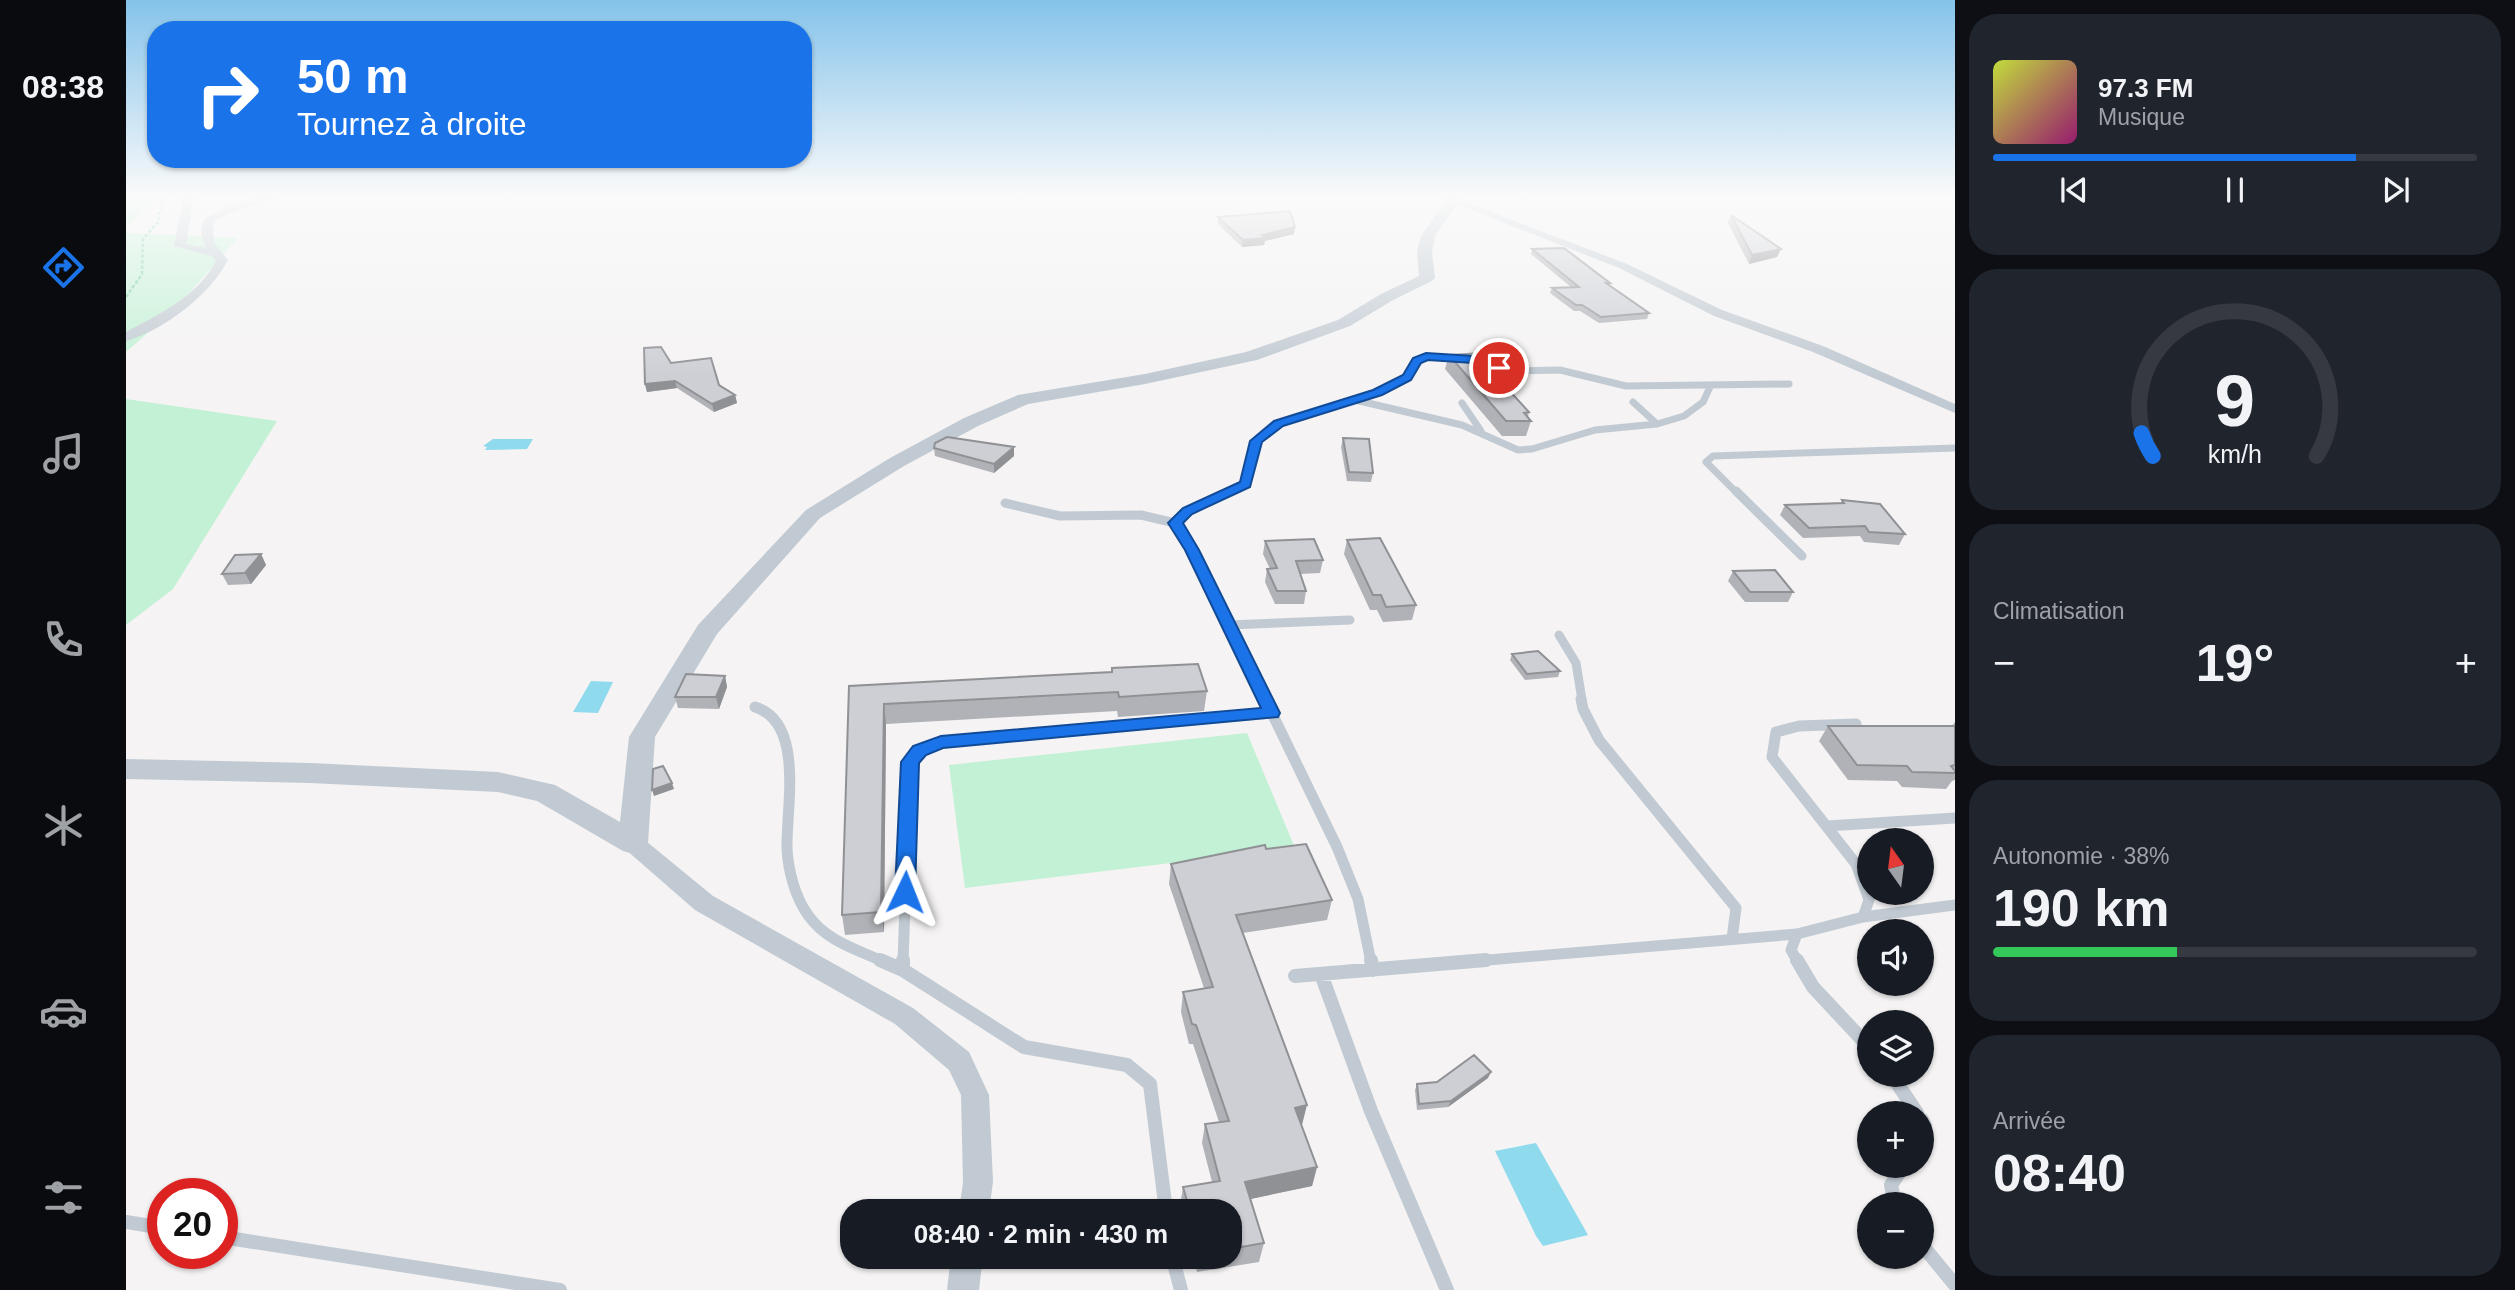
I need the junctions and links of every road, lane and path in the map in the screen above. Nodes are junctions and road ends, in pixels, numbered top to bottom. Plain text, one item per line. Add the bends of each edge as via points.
1 (143, 256) edge
2 (218, 256) edge
3 (1422, 256) edge
4 (1598, 256) edge
5 (126, 297) edge
6 (126, 337) edge
7 (1789, 384) dead end
8 (1711, 385) junction
9 (1354, 400) junction
10 (1633, 402) dead end
11 (1462, 403) dead end
12 (1955, 408) edge
13 (1657, 424) junction
14 (1482, 431) junction
15 (1955, 448) edge
16 (1004, 503) dead end
17 (1175, 523) junction
18 (1802, 556) dead end
19 (1350, 620) dead end
20 (1229, 625) junction
21 (1559, 635) dead end
22 (755, 707) dead end
23 (1272, 713) junction
24 (1856, 724) edge
25 (126, 769) edge
26 (1955, 818) edge
27 (1826, 826) junction
28 (633, 843) junction
29 (1955, 905) edge
30 (1863, 917) junction
31 (1797, 934) junction
32 (1732, 939) junction
33 (902, 970) junction
34 (1373, 970) junction
35 (1321, 974) junction
36 (1294, 976) dead end
37 (1857, 1034) edge
38 (976, 1199) edge
39 (1164, 1199) edge
40 (126, 1222) edge
41 (147, 1225) edge
42 (238, 1240) edge
43 (1934, 1260) edge
44 (965, 1269) edge
45 (1175, 1269) edge
46 (1955, 1285) edge
47 (560, 1290) edge
48 (962, 1290) edge
49 (1181, 1290) edge
50 (1447, 1290) edge

1 - 5 path via 142,274
2 - 6 street via 222,260 215,278 201,293
3 - 28 street via 1427,278 1344,323 1251,356 1024,399 897,462 813,514 707,630 642,737
4 - 12 street via 1718,313 1818,349
7 - 8 lane
8 - 9 lane via 1626,386 1560,370 1518,371 1474,359 1426,357 1417,361 1407,377
8 - 13 lane via 1703,402 1684,416
9 - 14 lane
9 - 17 lane via 1279,423 1259,436 1246,484 1188,511
10 - 13 lane
11 - 14 lane
13 - 14 lane via 1595,430 1518,450
15 - 18 lane via 1713,456 1706,462
16 - 17 lane via 1060,516 1141,515
17 - 20 lane
19 - 20 lane
20 - 23 lane
21 - 32 lane via 1576,663 1583,709 1599,740 1735,908
22 - 33 lane via 765,710 782,729 791,776 789,861 792,882 807,914 831,937
23 - 33 lane via 941,742 919,750 910,762
23 - 34 lane via 1358,899
24 - 27 lane via 1799,726 1776,732 1772,757
25 - 28 street via 498,782 545,792
26 - 27 lane
27 - 30 lane via 1856,864 1869,900
28 - 38 street via 704,903 904,1016 959,1061 975,1095
29 - 30 lane
30 - 31 lane
31 - 32 lane
31 - 37 lane via 1791,950 1813,987
32 - 34 lane
33 - 39 lane via 1024,1047 1127,1065 1150,1084
34 - 35 lane
35 - 36 lane
35 - 50 lane via 1371,1111
40 - 41 lane
42 - 47 lane
43 - 46 lane
44 - 48 street
45 - 49 lane

